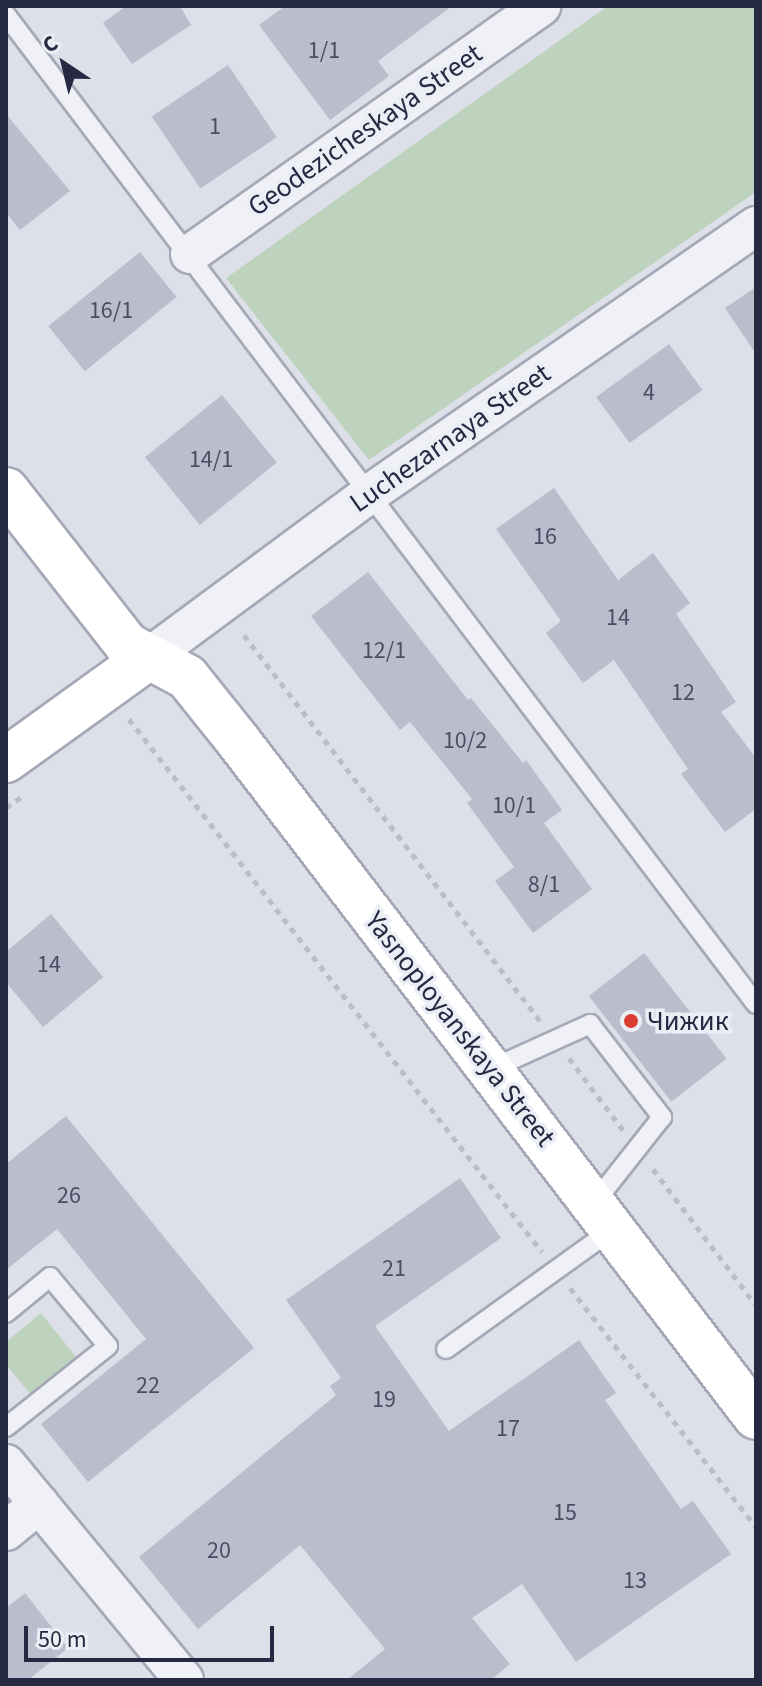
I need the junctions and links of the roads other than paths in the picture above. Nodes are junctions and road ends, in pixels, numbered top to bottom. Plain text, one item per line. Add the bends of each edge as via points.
1 (541, 6) edge
2 (6, 15) edge
3 (756, 226) edge
4 (190, 254) junction
5 (6, 490) edge
6 (369, 494) junction
7 (149, 657) junction
8 (18, 776) edge
9 (756, 1004) edge
10 (491, 1069) junction
11 (603, 1216) junction
12 (6, 1313) edge
13 (446, 1349) dead end
14 (756, 1417) edge
15 (6, 1427) edge
16 (6, 1464) edge
17 (39, 1504) junction
18 (6, 1531) edge
19 (184, 1680) edge

1 - 4 street, Geodezicheskaya Street
2 - 4 lane
3 - 6 street, Luchezarnaya Street
4 - 6 lane
5 - 7 street, Yasnoployanskaya Street via 127,645
6 - 7 street, Luchezarnaya Street
6 - 9 lane
7 - 8 street
7 - 10 street, Yasnoployanskaya Street via 187,677
10 - 11 street, Yasnoployanskaya Street
10 - 11 lane via 590,1024 662,1117 637,1148
11 - 13 lane via 556,1270
11 - 14 street, Yasnoployanskaya Street
12 - 15 lane via 50,1277 108,1346
16 - 17 street
17 - 18 street
17 - 19 street

